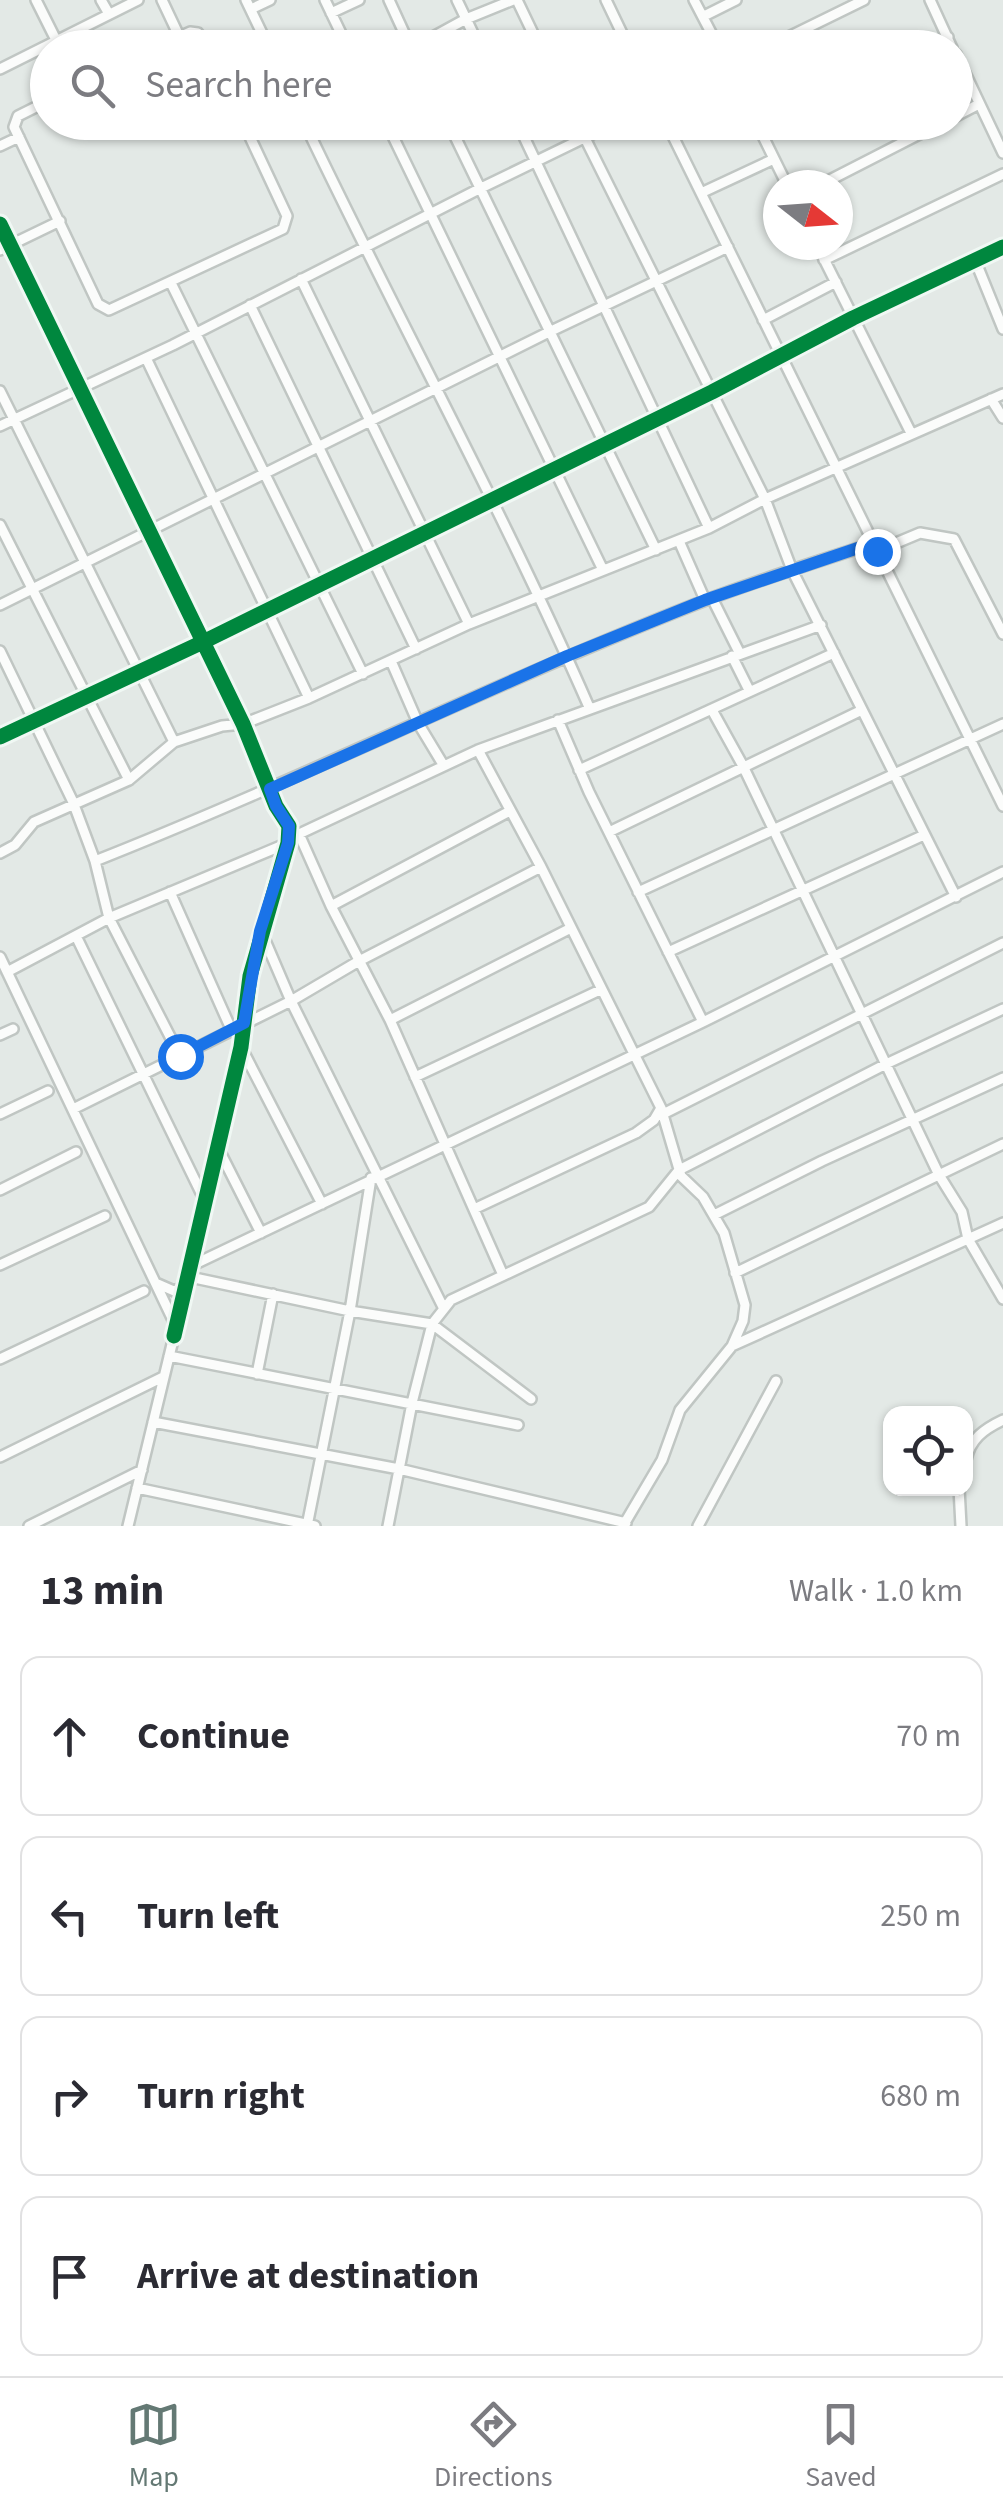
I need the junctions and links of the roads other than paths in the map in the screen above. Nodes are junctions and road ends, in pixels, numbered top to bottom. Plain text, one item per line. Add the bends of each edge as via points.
1 (36, 0) edge
2 (101, 0) edge
3 (138, 0) edge
4 (162, 0) edge
5 (270, 0) edge
6 (325, 0) edge
7 (359, 0) edge
8 (389, 0) edge
9 (457, 0) edge
10 (515, 0) edge
11 (606, 0) edge
12 (694, 0) edge
13 (736, 0) edge
14 (864, 0) edge
15 (930, 0) edge
16 (248, 5) edge
17 (331, 13) junction
18 (108, 14) junction
19 (704, 16) junction
20 (466, 19) junction
21 (51, 30) edge
22 (76, 30) edge
23 (176, 30) edge
24 (260, 30) edge
25 (339, 30) edge
26 (403, 30) edge
27 (446, 30) edge
28 (471, 30) edge
29 (531, 30) edge
30 (620, 30) edge
31 (710, 30) edge
32 (803, 30) edge
33 (944, 30) edge
34 (30, 52) edge
35 (1, 66) edge
36 (973, 91) edge
37 (979, 104) junction
38 (973, 107) edge
39 (30, 110) edge
40 (19, 137) junction
41 (251, 140) edge
42 (313, 140) edge
43 (395, 140) edge
44 (457, 140) edge
45 (526, 140) edge
46 (582, 140) edge
47 (584, 140) edge
48 (675, 140) edge
49 (764, 140) edge
50 (908, 140) edge
51 (0, 146) edge
52 (1003, 154) edge
53 (774, 159) junction
54 (536, 160) junction
55 (780, 170) edge
56 (849, 170) edge
57 (1003, 174) edge
58 (481, 188) junction
59 (701, 192) junction
60 (430, 214) junction
61 (60, 221) junction
62 (0, 224) edge
63 (11, 245) junction
64 (853, 246) edge
65 (728, 247) junction
66 (1003, 247) edge
67 (364, 249) junction
68 (0, 250) edge
69 (824, 260) edge
70 (975, 260) junction
71 (301, 279) junction
72 (836, 282) junction
73 (170, 283) junction
74 (656, 283) junction
75 (250, 305) junction
76 (602, 306) junction
77 (854, 318) junction
78 (763, 320) junction
79 (1003, 329) edge
80 (549, 332) junction
81 (196, 333) junction
82 (500, 356) junction
83 (781, 356) junction
84 (146, 358) junction
85 (79, 388) junction
86 (435, 388) junction
87 (0, 391) edge
88 (712, 392) junction
89 (1003, 394) edge
90 (991, 399) junction
91 (1003, 418) edge
92 (14, 419) junction
93 (655, 419) junction
94 (371, 420) junction
95 (0, 426) edge
96 (912, 433) junction
97 (606, 444) junction
98 (316, 447) junction
99 (836, 467) junction
100 (554, 468) junction
101 (266, 472) junction
102 (213, 498) junction
103 (765, 499) junction
104 (492, 500) junction
105 (0, 525) edge
106 (709, 528) junction
107 (150, 530) junction
108 (425, 532) junction
109 (679, 541) junction
110 (656, 550) junction
111 (877, 551) junction
112 (370, 558) junction
113 (85, 564) junction
114 (603, 570) junction
115 (792, 570) junction
116 (320, 584) junction
117 (33, 591) junction
118 (541, 597) junction
119 (708, 599) junction
120 (0, 605) edge
121 (267, 608) junction
122 (470, 624) junction
123 (821, 625) junction
124 (1003, 634) edge
125 (203, 642) junction
126 (416, 650) junction
127 (0, 653) edge
128 (834, 653) junction
129 (736, 655) junction
130 (567, 656) junction
131 (391, 661) junction
132 (138, 672) junction
133 (363, 674) junction
134 (749, 690) junction
135 (309, 698) junction
136 (86, 699) junction
137 (589, 707) junction
138 (712, 710) junction
139 (862, 710) junction
140 (34, 720) junction
141 (558, 720) junction
142 (418, 723) junction
143 (243, 724) junction
144 (1003, 724) edge
145 (0, 737) edge
146 (970, 740) junction
147 (174, 742) junction
148 (478, 750) junction
149 (444, 766) junction
150 (743, 766) junction
151 (579, 770) junction
152 (893, 774) junction
153 (129, 780) junction
154 (270, 789) junction
155 (73, 802) junction
156 (1003, 806) edge
157 (510, 811) junction
158 (774, 830) junction
159 (608, 832) junction
160 (299, 834) junction
161 (924, 835) junction
162 (288, 843) junction
163 (0, 853) edge
164 (95, 861) junction
165 (541, 867) junction
166 (1003, 872) edge
167 (803, 890) junction
168 (170, 892) junction
169 (638, 892) junction
170 (956, 897) junction
171 (331, 906) junction
172 (109, 918) junction
173 (571, 928) junction
174 (260, 931) junction
175 (76, 936) junction
176 (1003, 942) edge
177 (668, 952) junction
178 (834, 954) junction
179 (0, 957) edge
180 (358, 961) junction
181 (7, 972) junction
182 (600, 990) junction
183 (291, 1001) junction
184 (1003, 1009) edge
185 (862, 1013) junction
186 (390, 1020) junction
187 (703, 1022) junction
188 (244, 1023) junction
189 (13, 1029) dead end
190 (231, 1029) junction
191 (0, 1035) edge
192 (241, 1047) junction
193 (180, 1056) junction
194 (634, 1056) junction
195 (886, 1064) junction
196 (143, 1074) junction
197 (415, 1078) junction
198 (1003, 1078) edge
199 (48, 1091) dead end
200 (73, 1108) junction
201 (662, 1111) junction
202 (0, 1114) edge
203 (912, 1120) junction
204 (445, 1144) junction
205 (1003, 1144) edge
206 (218, 1148) junction
207 (76, 1152) dead end
208 (679, 1170) junction
209 (939, 1175) junction
210 (374, 1176) junction
211 (0, 1190) edge
212 (206, 1203) junction
213 (322, 1204) junction
214 (474, 1209) junction
215 (714, 1215) junction
216 (105, 1216) dead end
217 (1003, 1223) edge
218 (261, 1233) junction
219 (968, 1239) junction
220 (0, 1265) edge
221 (193, 1265) junction
222 (735, 1273) junction
223 (503, 1275) junction
224 (190, 1277) junction
225 (155, 1280) junction
226 (144, 1291) dead end
227 (272, 1294) junction
228 (1003, 1298) edge
229 (443, 1307) junction
230 (350, 1311) junction
231 (432, 1324) junction
232 (174, 1336) junction
233 (732, 1346) junction
234 (169, 1356) junction
235 (0, 1359) edge
236 (257, 1374) junction
237 (164, 1376) junction
238 (776, 1381) dead end
239 (334, 1389) junction
240 (531, 1399) dead end
241 (412, 1402) junction
242 (1003, 1420) edge
243 (153, 1422) junction
244 (518, 1425) dead end
245 (973, 1441) edge
246 (321, 1456) junction
247 (0, 1458) edge
248 (399, 1469) junction
249 (142, 1470) junction
250 (137, 1488) junction
251 (960, 1496) edge
252 (625, 1524) edge
253 (310, 1525) edge
254 (28, 1526) edge
255 (128, 1526) edge
256 (388, 1526) edge
257 (698, 1526) edge
258 (962, 1526) edge

1 - 21 street
2 - 18 street
3 - 18 street
4 - 23 street
5 - 16 street
6 - 17 street
7 - 17 street
8 - 26 street
9 - 20 street
10 - 20 street
10 - 29 street
11 - 30 street
12 - 19 street
13 - 19 street
14 - 32 street
15 - 33 street
16 - 24 street
17 - 25 street
18 - 22 street
19 - 31 street
20 - 27 street
20 - 28 street
34 - 35 street
36 - 37 street
37 - 38 street
37 - 52 street
39 - 40 street via 18,116
40 - 51 street
40 - 61 street
41 - 73 street via 287,222
42 - 67 street
43 - 60 street
44 - 58 street
45 - 54 street
46 - 54 street
47 - 74 street
48 - 59 street
49 - 53 street
50 - 56 street
53 - 55 street
53 - 59 street
54 - 58 street
54 - 76 street
57 - 64 street
58 - 60 street
58 - 80 street
59 - 65 street
60 - 67 street
60 - 82 street
61 - 63 street
61 - 73 street via 103,308
62 - 63 street
63 - 68 street
63 - 85 street
65 - 74 street
65 - 78 street
66 - 70 street
67 - 71 street
67 - 86 street
69 - 72 street
70 - 77 street
70 - 79 street
71 - 75 street
71 - 94 street
72 - 77 street
72 - 78 street
73 - 81 street
74 - 76 street
74 - 88 street
75 - 81 street
75 - 98 street
76 - 80 street
76 - 93 street
77 - 83 street
77 - 96 street
78 - 83 street
80 - 82 street
80 - 97 street
81 - 84 street
81 - 101 street
82 - 86 street
82 - 100 street
83 - 88 street
83 - 99 street
84 - 85 street
84 - 102 street
85 - 92 street
85 - 107 street
86 - 94 street
86 - 104 street
87 - 92 street
88 - 93 street
88 - 103 street
89 - 90 street
90 - 91 street
90 - 96 street
92 - 95 street
92 - 113 street
93 - 97 street
93 - 106 street
94 - 98 street
94 - 108 street
96 - 99 street
97 - 100 street
97 - 110 street
98 - 101 street
98 - 112 street
99 - 103 street
99 - 111 street
100 - 104 street
100 - 114 street
101 - 102 street
101 - 116 street
102 - 107 street
102 - 121 street
103 - 106 street
103 - 115 street
104 - 108 street
104 - 118 street
105 - 117 street
106 - 109 street
107 - 113 street
107 - 125 street
108 - 112 street
108 - 122 street
109 - 110 street
109 - 119 street
110 - 114 street
111 - 115 street via 858,548
111 - 124 street via 920,532 954,540
111 - 146 street
112 - 116 street
112 - 126 street
113 - 117 street
113 - 132 street
114 - 118 street
115 - 119 street
115 - 123 street
116 - 121 street
116 - 133 street
117 - 120 street
117 - 136 street
118 - 122 street
118 - 130 street
119 - 129 street
119 - 130 street
121 - 125 street
121 - 135 street
122 - 126 street
123 - 128 street
123 - 129 street
125 - 132 street
125 - 143 street
126 - 131 street
127 - 140 street
128 - 134 street
128 - 139 street
129 - 134 street
129 - 137 street
130 - 137 street
130 - 142 street
131 - 133 street
131 - 142 street
132 - 136 street
132 - 147 street
133 - 135 street
134 - 138 street
135 - 143 street
136 - 140 street
136 - 153 street
137 - 141 street
138 - 150 street
138 - 151 street
139 - 150 street
139 - 152 street
140 - 145 street
140 - 155 street
141 - 148 street
141 - 151 street
142 - 149 street
142 - 154 street
143 - 147 street
143 - 154 street
144 - 146 street
146 - 152 street
146 - 156 street
147 - 153 street
148 - 149 street
148 - 157 street
149 - 160 street
150 - 158 street
150 - 159 street
151 - 159 street
152 - 158 street
152 - 161 street
153 - 155 street
154 - 162 street via 289,826
154 - 164 street
155 - 163 street via 34,822
155 - 164 street
157 - 165 street
157 - 171 street
158 - 167 street
158 - 169 street
159 - 169 street
160 - 162 street
160 - 171 street
161 - 167 street
161 - 170 street
162 - 168 street
162 - 174 street
164 - 172 street
165 - 173 street
165 - 180 street
166 - 170 street
167 - 177 street
167 - 178 street
168 - 172 street
168 - 190 street
169 - 177 street
170 - 178 street
171 - 180 street
172 - 175 street
172 - 193 street
173 - 182 street
173 - 186 street
174 - 183 street
174 - 188 street
175 - 181 street
175 - 196 street
176 - 185 street
177 - 187 street
178 - 185 street
178 - 187 street
179 - 181 street
180 - 183 street
180 - 186 street
181 - 200 street
182 - 194 street
182 - 197 street
183 - 188 street
183 - 210 street
184 - 195 street
185 - 195 street
185 - 201 street
186 - 197 street
187 - 194 street
188 - 190 street
188 - 192 street
189 - 191 street
190 - 193 street
192 - 206 street
192 - 213 street
193 - 196 street
194 - 201 street
194 - 204 street
195 - 203 street
195 - 208 street
196 - 200 street
196 - 212 street
197 - 204 street
198 - 203 street
199 - 202 street
200 - 225 street
201 - 208 street
201 - 214 street via 636,1133
203 - 209 street
203 - 215 street
204 - 210 street
204 - 214 street
205 - 209 street
206 - 212 street
206 - 218 street
207 - 211 street
208 - 215 street
208 - 223 street via 649,1207
209 - 219 street via 962,1212
209 - 222 street
210 - 213 street
210 - 229 street
210 - 230 street
212 - 221 street
213 - 218 street
214 - 223 street
215 - 222 street
216 - 220 street
217 - 219 street
218 - 221 street
219 - 228 street
219 - 233 street
221 - 224 street
222 - 233 street via 745,1310
223 - 229 street
224 - 225 street via 174,1291
224 - 227 street
224 - 232 street
225 - 232 street
226 - 235 street
227 - 230 street
227 - 236 street
229 - 231 street
230 - 231 street
230 - 239 street
231 - 240 street
231 - 241 street
232 - 234 street
233 - 252 street via 680,1410 662,1460
234 - 236 street
234 - 237 street
236 - 239 street
237 - 243 street
237 - 247 street
238 - 257 street
239 - 241 street
239 - 246 street
241 - 244 street
241 - 248 street
242 - 245 street
243 - 246 street
243 - 249 street
246 - 248 street
246 - 253 street
248 - 252 street
248 - 256 street
249 - 250 street
249 - 254 street
250 - 253 street
250 - 255 street
251 - 258 street

